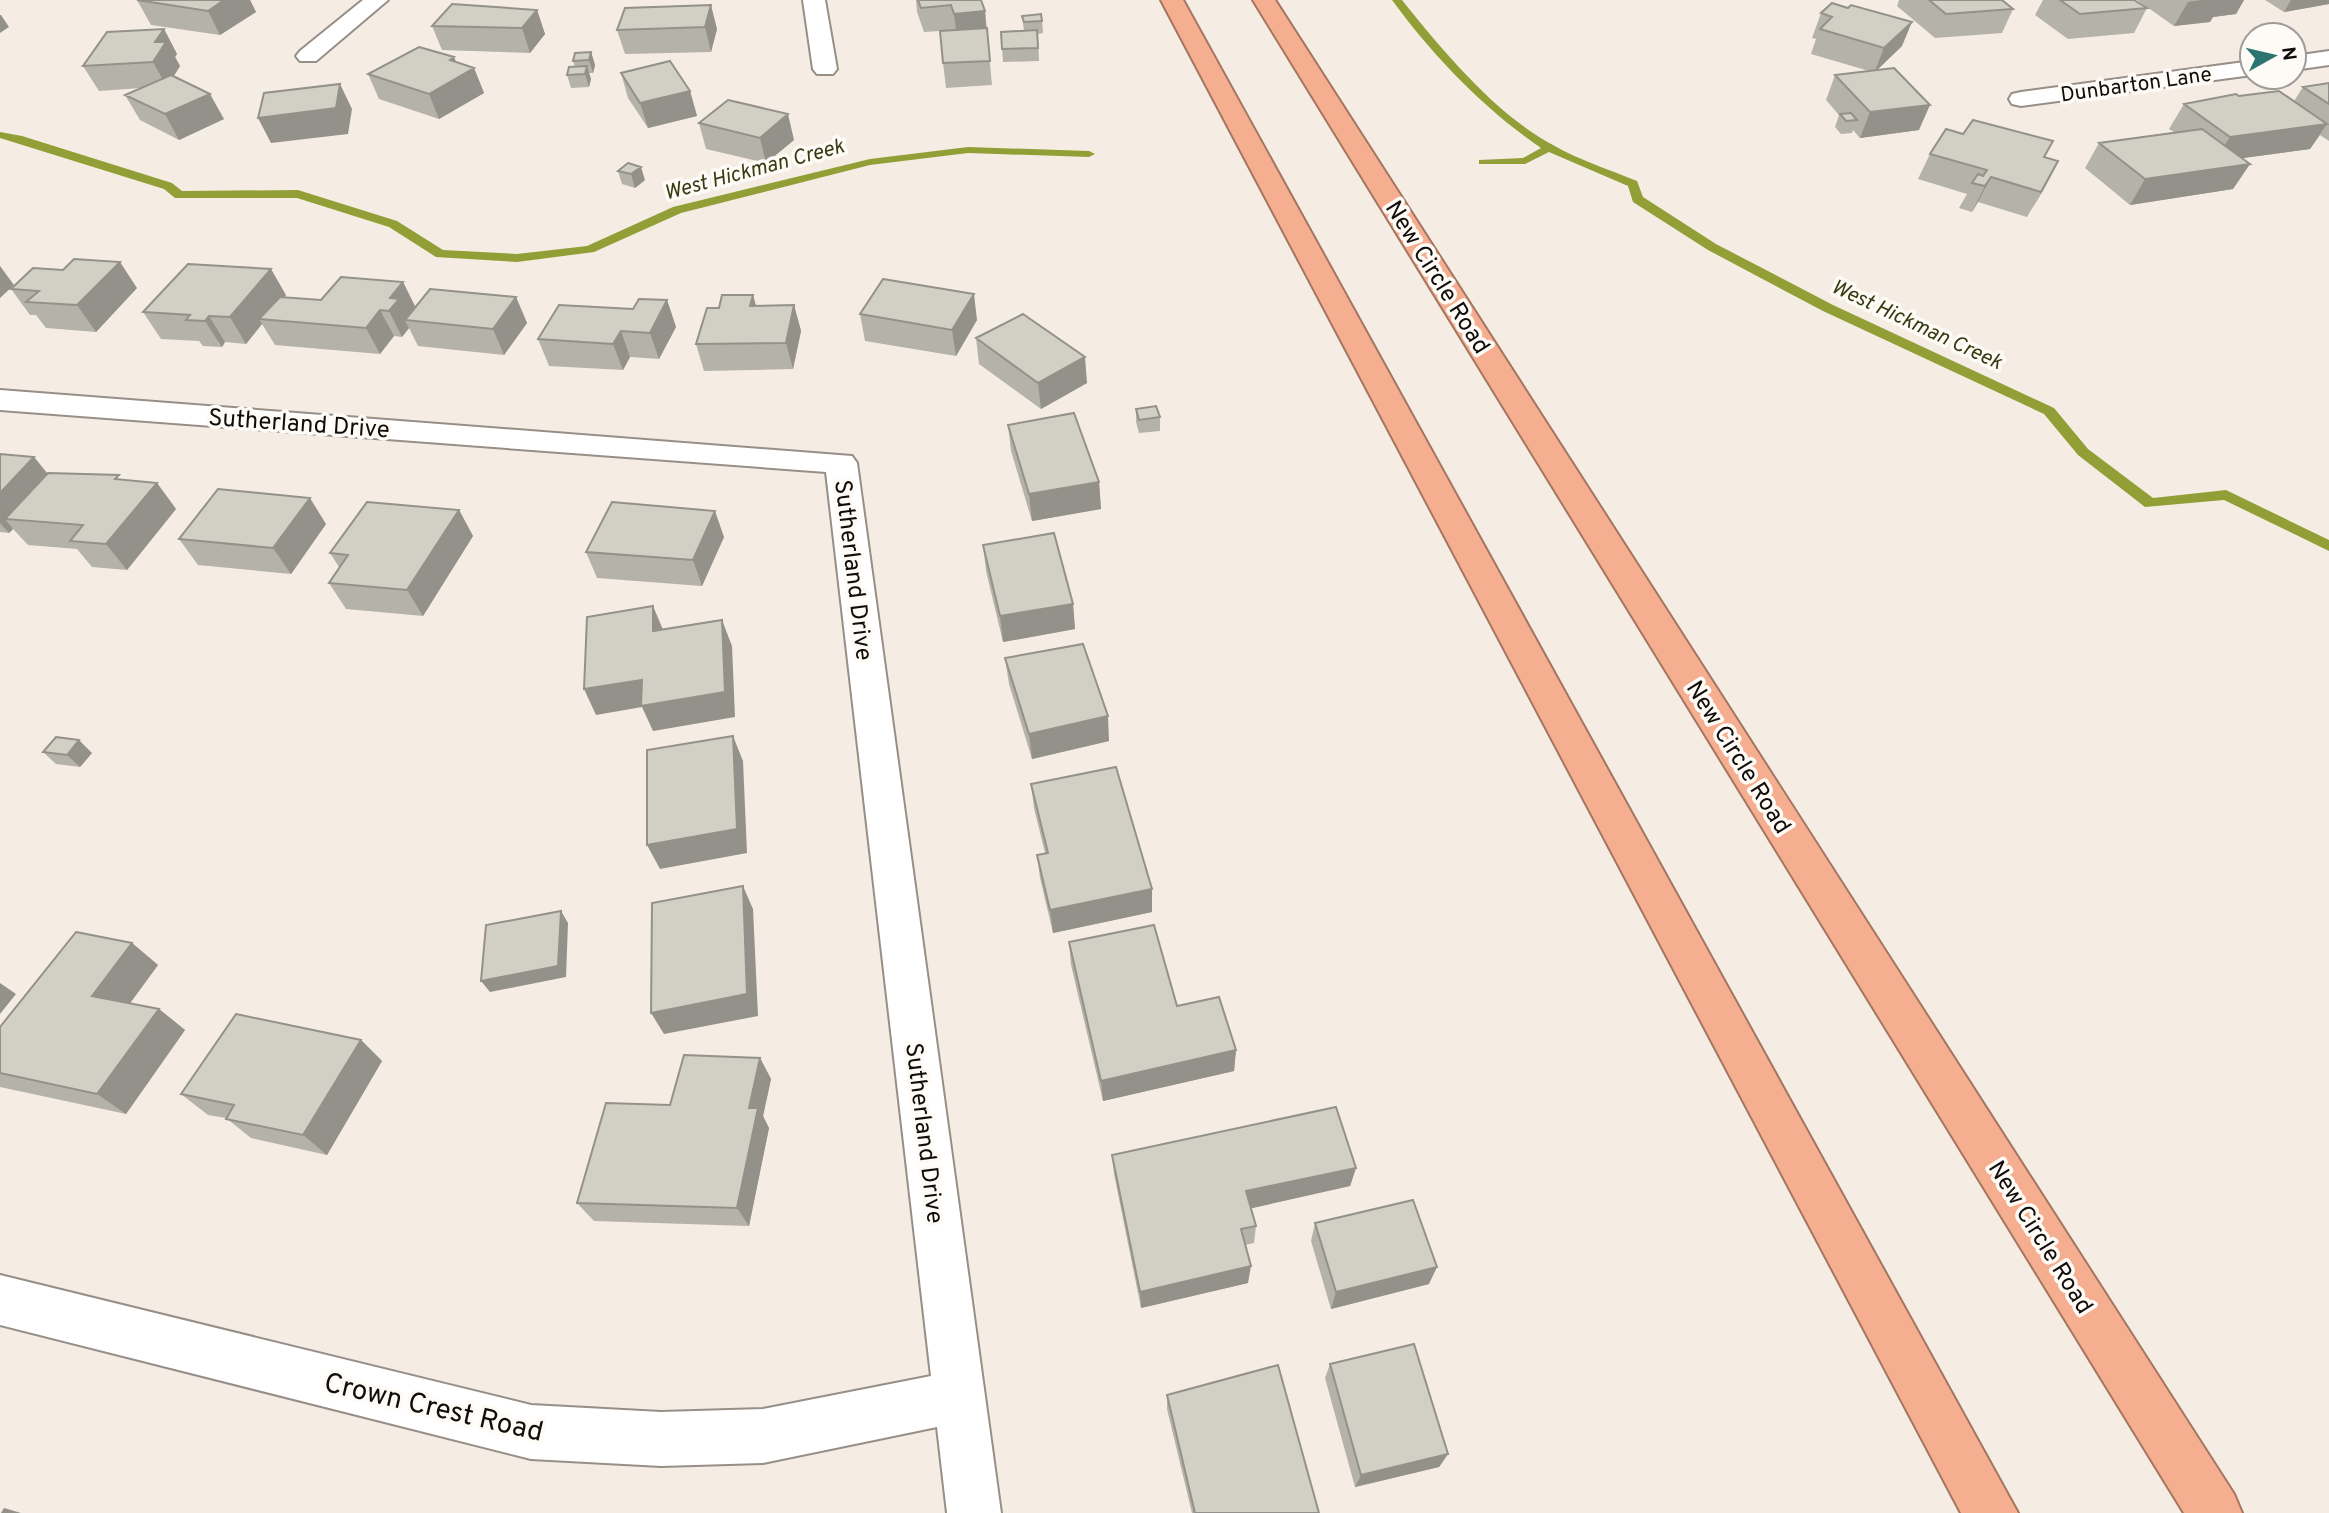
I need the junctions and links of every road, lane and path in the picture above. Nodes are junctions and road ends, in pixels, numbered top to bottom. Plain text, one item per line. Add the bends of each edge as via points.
1 (377, 0) edge
2 (814, 0) edge
3 (1172, 0) edge
4 (1264, 0) edge
5 (308, 56) dead end
6 (2329, 58) edge
7 (2308, 61) edge
8 (825, 68) dead end
9 (2238, 70) edge
10 (2021, 99) dead end
11 (0, 400) edge
12 (0, 1300) edge
13 (958, 1397) junction
14 (974, 1513) edge
15 (1991, 1513) edge
16 (2215, 1513) edge

1 - 5 street
2 - 8 street
3 - 15 highway
4 - 16 highway, New Circle Road
6 - 7 street
9 - 10 street, Dunbarton Lane
11 - 13 street, Sutherland Drive via 841,463
12 - 13 street, Crown Crest Road via 531,1432 661,1439 764,1436
13 - 14 street, Sutherland Drive

